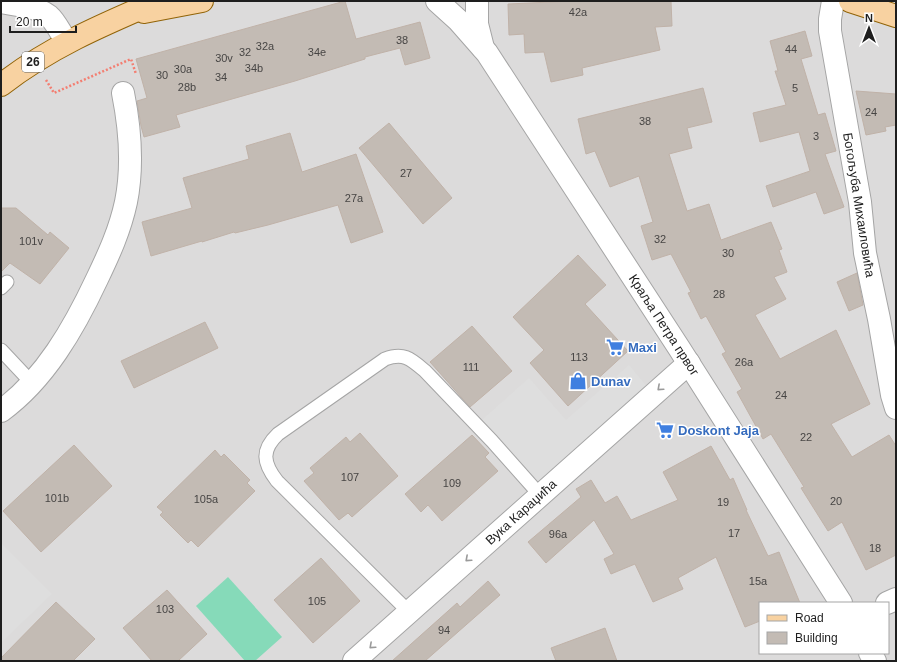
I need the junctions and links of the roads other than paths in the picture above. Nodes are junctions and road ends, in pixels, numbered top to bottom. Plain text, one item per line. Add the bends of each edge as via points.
1 (158, 1) edge
2 (202, 1) edge
3 (437, 1) edge
4 (458, 1) edge
5 (477, 1) edge
6 (833, 1) edge
7 (850, 1) edge
8 (1, 2) edge
9 (123, 16) junction
10 (896, 16) edge
11 (67, 42) junction
12 (484, 49) junction
13 (1, 85) edge
14 (123, 93) road end
15 (1, 350) edge
16 (689, 362) junction
17 (32, 383) junction
18 (896, 408) edge
19 (1, 411) edge
20 (540, 495) junction
21 (839, 602) edge
22 (408, 612) junction
23 (354, 661) edge

1 - 9 main road, 26
2 - 9 main road, 26
3 - 12 street, Краља Петра првог
4 - 12 street, Краља Петра првог
5 - 12 street via 477,24
6 - 18 street, Богољуба Михаиловића via 830,32 860,202 865,253
7 - 10 main road
8 - 11 street via 37,9 44,13 53,21
9 - 11 main road, 26
11 - 13 main road, 26
12 - 16 street, Краља Петра првог
14 - 17 street via 130,172 119,230 88,299 61,344
15 - 17 lane
16 -> 20 street, Вука Караџића
16 - 21 street, Краља Петра првог
17 - 19 street
20 -> 22 street, Вука Караџића
20 - 22 lane via 425,371 405,357 385,359 270,441 266,448 266,463 277,481
22 -> 23 street, Вука Караџића

